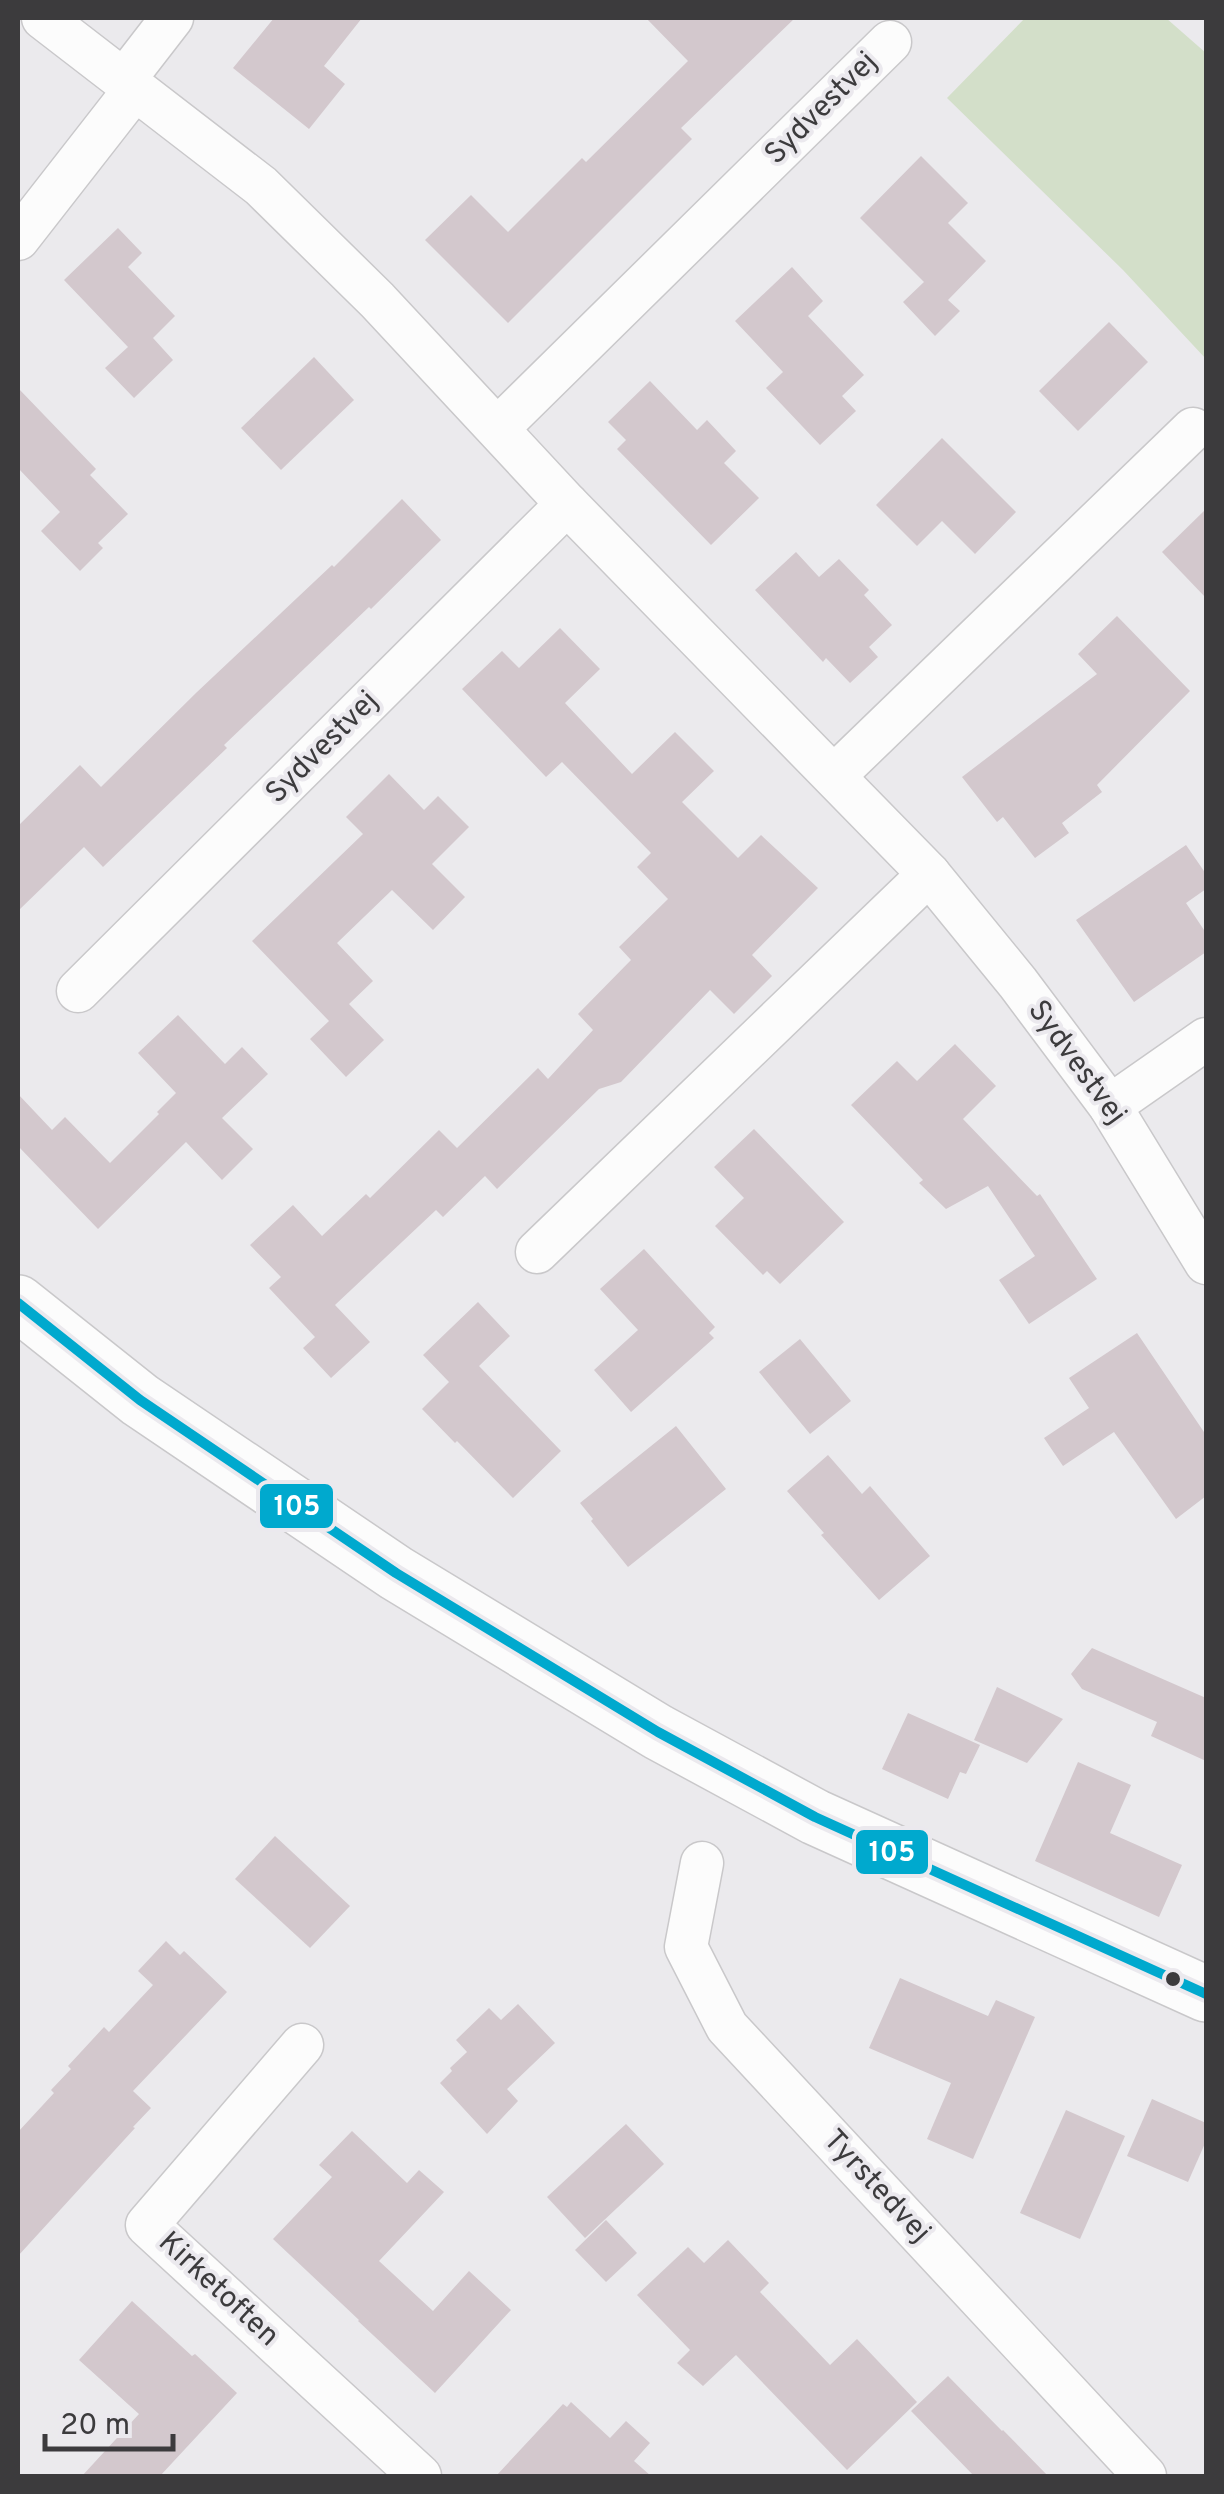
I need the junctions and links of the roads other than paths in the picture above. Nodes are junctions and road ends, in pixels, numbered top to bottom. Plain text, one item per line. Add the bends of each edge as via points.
1 (43, 18) edge
2 (172, 18) edge
3 (890, 42) dead end
4 (129, 84) junction
5 (18, 238) edge
6 (498, 428) junction
7 (1193, 429) dead end
8 (567, 504) junction
9 (834, 776) junction
10 (929, 874) junction
11 (78, 991) dead end
12 (1206, 1040) edge
13 (1110, 1106) junction
14 (537, 1252) dead end
15 (1206, 1263) edge
16 (18, 1303) edge
17 (702, 1863) dead end
18 (1206, 1994) edge
19 (302, 2045) dead end
20 (420, 2476) edge
21 (1145, 2476) edge

1 - 4 street, Sydvestvej
2 - 4 street
3 - 6 street, Sydvestvej
4 - 5 street
4 - 6 street, Sydvestvej via 261,186
6 - 8 street, Sydvestvej
7 - 9 street
8 - 9 street, Sydvestvej
8 - 11 street, Sydvestvej
9 - 10 street, Sydvestvej
10 - 13 street, Sydvestvej
10 - 14 street
12 - 13 street
13 - 15 street, Sydvestvej
16 - 18 street via 140,1400 396,1573 658,1732 815,1817
17 - 21 street, Tyrstedvej via 686,1948 727,2026
19 - 20 street, Kirketoften via 147,2225

